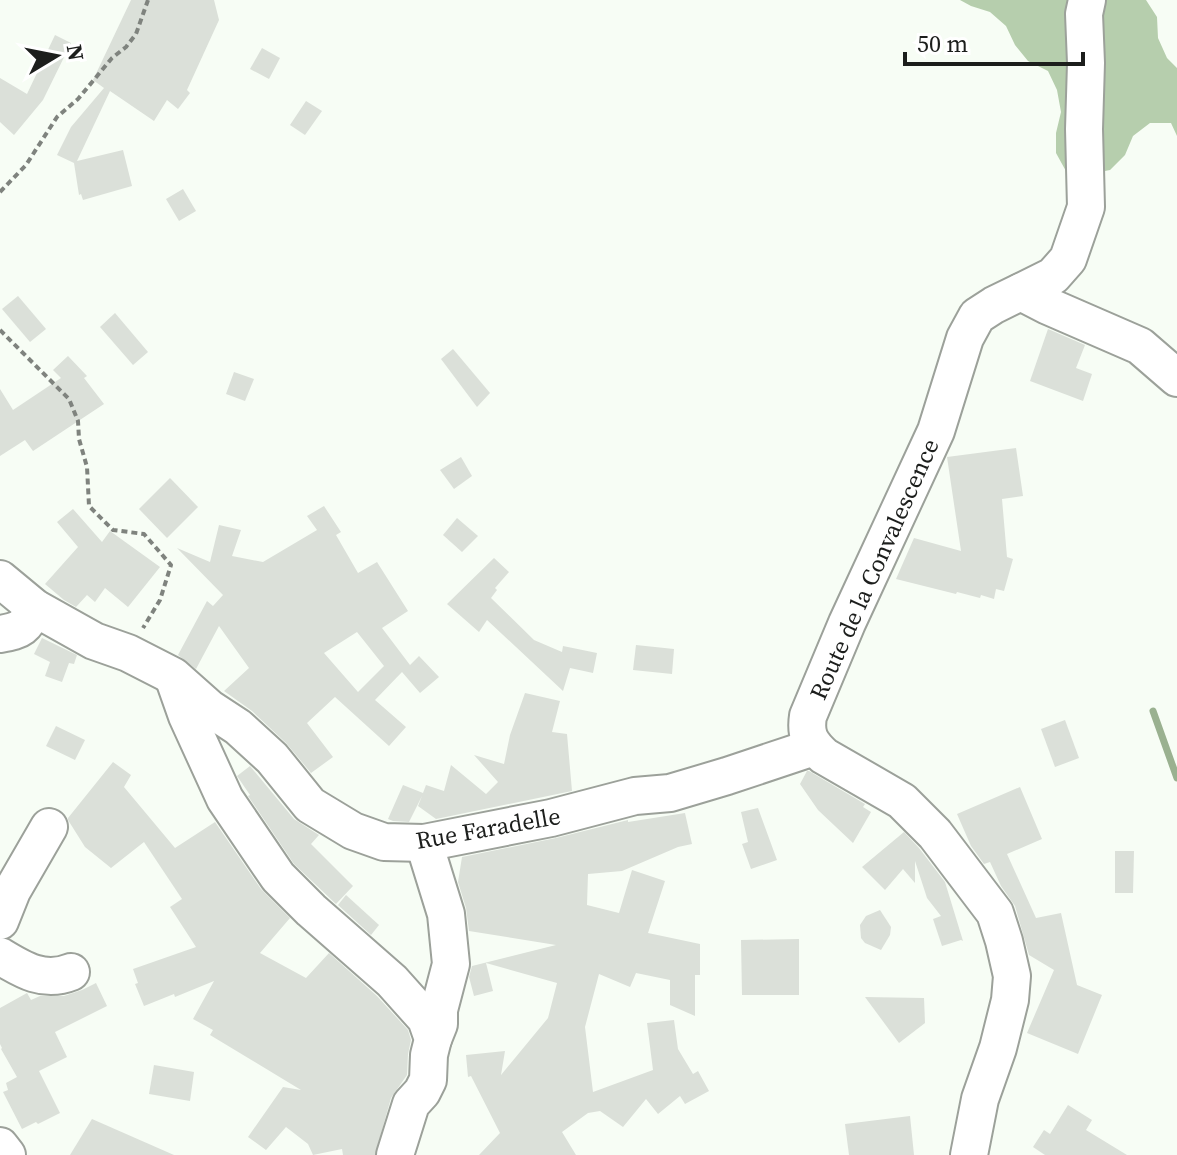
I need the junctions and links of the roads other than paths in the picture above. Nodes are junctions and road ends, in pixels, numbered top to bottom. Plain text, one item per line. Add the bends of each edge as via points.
1 (1087, 0) edge
2 (1021, 292) junction
3 (1177, 378) edge
4 (0, 579) edge
5 (35, 608) junction
6 (0, 634) edge
7 (173, 676) junction
8 (814, 747) junction
9 (49, 827) dead end
10 (424, 843) junction
11 (1, 918) edge
12 (0, 956) edge
13 (71, 972) dead end
14 (433, 1039) junction
15 (0, 1146) edge
16 (7, 1155) edge
17 (395, 1155) edge
18 (969, 1155) edge

1 - 2 street, Route de la Convalescence via 1086,207 1068,259 1053,276
2 - 3 street via 1140,346
2 - 8 street, Route de la Convalescence via 977,316 965,338 936,431 808,716 806,729
4 - 5 street, Rue Faradelle
5 - 6 street via 25,626
5 - 7 street, Rue Faradelle
7 - 10 street, Rue Faradelle via 272,758 310,805 367,837
7 - 14 street via 225,799 278,877 392,981 426,1019
8 - 10 street, Rue Faradelle via 670,793 635,796
8 - 18 street via 902,801 935,834 995,913 1012,976 1010,1000
9 - 11 street
10 - 14 street via 446,914 451,964
12 - 13 street via 39,976
14 - 17 street via 428,1080 411,1104
15 - 16 street

